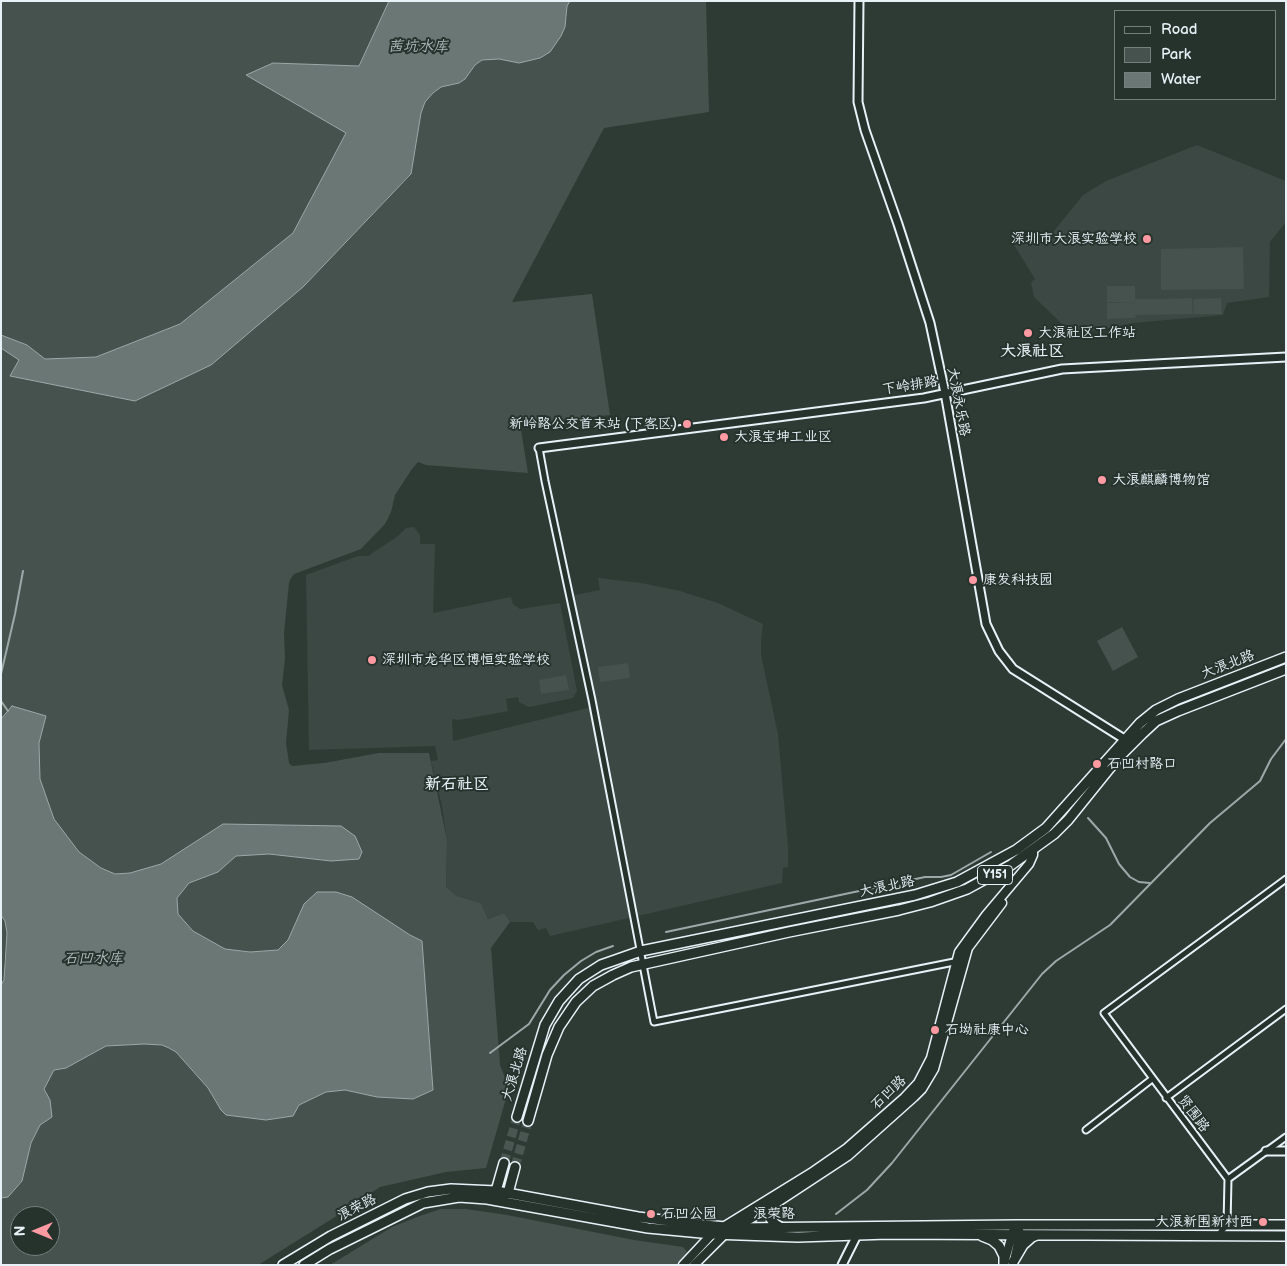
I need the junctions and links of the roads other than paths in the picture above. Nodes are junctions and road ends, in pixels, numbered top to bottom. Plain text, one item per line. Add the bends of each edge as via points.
1 (859, 1) edge
2 (1286, 357) edge
3 (945, 393) junction
4 (539, 448) joint
5 (1286, 657) edge
6 (1286, 669) edge
7 (1129, 742) junction
8 (1031, 852) junction
9 (1286, 879) edge
10 (641, 951) junction
11 (960, 960) junction
12 (644, 964) junction
13 (1286, 1008) edge
14 (1152, 1079) junction
15 (1166, 1098) junction
16 (517, 1117) tunnel mouth
17 (528, 1121) tunnel mouth
18 (1086, 1130) dead end
19 (1286, 1137) edge
20 (1266, 1151) junction
21 (1286, 1151) edge
22 (504, 1163) tunnel mouth
23 (515, 1167) tunnel mouth
24 (1228, 1179) junction
25 (496, 1191) junction
26 (508, 1193) junction
27 (497, 1201) junction
28 (775, 1204) junction
29 (1228, 1225) junction
30 (1286, 1226) edge
31 (736, 1228) junction
32 (780, 1228) junction
33 (860, 1230) junction
34 (724, 1231) junction
35 (1016, 1231) junction
36 (712, 1234) junction
37 (975, 1234) junction
38 (1041, 1234) junction
39 (1218, 1236) junction
40 (1286, 1236) edge
41 (1009, 1264) edge
42 (283, 1265) edge
43 (304, 1265) edge
44 (683, 1265) edge
45 (694, 1265) edge
46 (842, 1265) edge

1 - 3 street, 大浪永乐路 via 858,102 930,323
2 - 3 street, 下岭排路 via 1062,369
3 - 4 street, 下岭排路
3 - 7 street, 大浪永乐路 via 983,610 999,651 1020,675
4 - 10 street
5 - 7 main road, 大浪北路 / Y151 via 1167,704 1140,723
6 - 7 main road, 大浪北路 / Y151 via 1167,716
7 - 8 main road, 大浪北路 / Y151 via 1068,820
7 - 10 main road, 大浪北路 / Y151 via 1046,828 1016,850 957,882 916,895
8 - 11 main road, 石凹路 via 1032,860 971,935 959,952
8 - 12 main road, 大浪北路 / Y151 via 981,883 930,902
9 - 14 street, 贤围路 via 1104,1013
10 - 12 street
10 - 16 main road, 大浪北路 via 601,965 579,979 559,1001 545,1025
11 - 12 street via 654,1022
11 - 28 main road, 石凹路 via 934,1069 922,1089 848,1156
11 - 34 main road, 石凹路 via 931,1058 918,1082 835,1157
12 - 17 main road, 大浪北路 via 592,986 576,1002 559,1027 547,1055
13 - 15 street
14 - 15 street, 贤围路
14 - 18 street
15 - 24 street, 贤围路
19 - 20 street
20 - 21 street
20 - 24 street
22 - 25 main road
23 - 26 main road
24 - 29 street
25 - 26 main road, 浪荣路
25 - 27 main road
25 - 42 main road, 浪荣路 via 451,1188 412,1196 331,1236
26 - 27 main road
26 - 34 main road, 浪荣路
27 - 36 main road, 浪荣路 via 648,1228
27 - 43 main road, 浪荣路 via 459,1197 422,1203 330,1248
28 - 31 main road, 石凹路
28 - 32 main road via 771,1218
29 - 30 main road, 浪荣路
29 - 35 main road, 浪荣路
29 - 39 street
31 - 32 main road, 浪荣路
31 - 34 main road, 浪荣路
32 - 33 main road, 浪荣路 via 836,1226
33 - 34 main road, 浪荣路 via 829,1236
33 - 35 main road, 浪荣路
33 - 37 main road, 浪荣路
33 - 46 street
34 - 36 main road, 浪荣路
34 - 45 main road, 石凹路
35 - 37 main road, 浪荣路
35 - 38 main road, 浪荣路
35 - 41 main road
36 - 44 main road
37 - 41 main road via 999,1246
38 - 39 main road, 浪荣路
38 - 41 main road via 1027,1241
39 - 40 main road, 浪荣路

